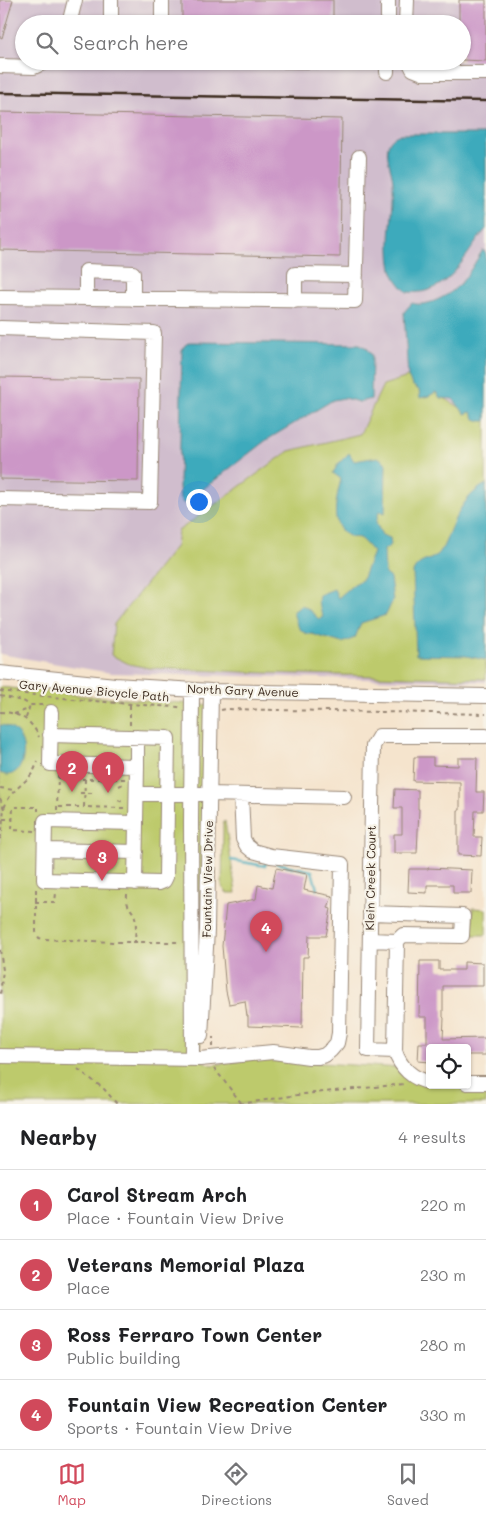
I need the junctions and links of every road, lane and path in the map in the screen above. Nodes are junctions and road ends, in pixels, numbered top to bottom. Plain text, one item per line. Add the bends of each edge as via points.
1 (76, 0) edge
2 (111, 0) edge
3 (162, 0) edge
4 (388, 0) edge
5 (407, 0) edge
6 (72, 15) edge
7 (111, 15) edge
8 (162, 15) edge
9 (388, 15) edge
10 (406, 15) edge
11 (0, 66) edge
12 (15, 66) edge
13 (416, 70) edge
14 (486, 73) edge
15 (359, 157) dead end
16 (356, 275) junction
17 (0, 297) edge
18 (86, 298) junction
19 (133, 299) junction
20 (295, 301) junction
21 (0, 328) edge
22 (0, 499) edge
23 (0, 673) edge
24 (192, 690) junction
25 (0, 691) edge
26 (211, 691) junction
27 (0, 696) edge
28 (486, 696) edge
29 (30, 704) junction
30 (51, 708) joint
31 (28, 709) junction
32 (186, 709) dead end
33 (219, 710) dead end
34 (0, 712) edge
35 (14, 714) junction
36 (486, 714) edge
37 (26, 718) junction
38 (486, 736) edge
39 (137, 737) junction
40 (45, 739) junction
41 (39, 760) dead end
42 (137, 766) junction
43 (58, 778) dead end
44 (85, 779) junction
45 (119, 786) dead end
46 (0, 788) edge
47 (14, 790) junction
48 (80, 792) dead end
49 (84, 793) junction
50 (94, 793) dead end
51 (192, 794) junction
52 (210, 794) junction
53 (167, 795) junction
54 (241, 795) junction
55 (344, 797) dead end
56 (0, 798) edge
57 (118, 800) dead end
58 (132, 803) junction
59 (58, 807) dead end
60 (84, 807) junction
61 (4, 810) junction
62 (38, 815) dead end
63 (3, 819) junction
64 (12, 819) junction
65 (136, 823) junction
66 (37, 831) dead end
67 (0, 839) edge
68 (45, 850) junction
69 (136, 852) junction
70 (136, 883) junction
71 (36, 884) dead end
72 (370, 913) junction
73 (370, 940) junction
74 (397, 941) junction
75 (181, 942) dead end
76 (0, 950) edge
77 (0, 996) edge
78 (395, 1051) junction
79 (0, 1056) edge
80 (196, 1059) junction
81 (75, 1067) dead end
82 (426, 1082) edge
83 (471, 1083) edge
84 (486, 1083) edge
85 (117, 1104) edge
86 (240, 1104) edge

1 - 6 street
2 - 7 street
3 - 8 street
4 - 9 street
5 - 10 street
11 - 12 street
13 - 14 street via 423,73
15 - 16 street
16 - 20 street via 355,302
16 - 20 street via 295,274
17 - 18 street
18 - 19 street
18 - 19 street via 86,272 133,273
19 - 20 street
21 - 22 street via 154,333 150,502
23 - 24 street, North Gary Avenue
24 - 26 street, North Gary Avenue
24 - 51 street, Fountain View Drive
25 - 32 path, Gary Avenue Bicycle Path
26 - 28 street, North Gary Avenue
26 - 52 street, Fountain View Drive
27 - 29 path
29 - 30 path
29 - 31 path
30 - 40 street
31 - 35 path
31 - 37 path
33 - 36 path
34 - 35 path
35 - 37 path
37 - 40 path
38 - 72 street, Klein Creek Court via 379,736 373,746
39 - 40 street
39 - 42 street
39 - 53 street via 168,738
40 - 42 street via 50,764
41 - 47 path via 32,773
42 - 58 street
43 - 44 path
44 - 45 path via 130,780
44 - 49 path
46 - 47 path
47 - 61 path
48 - 49 path
49 - 50 path
49 - 60 path
51 - 52 street
51 - 53 street
51 - 80 street, Fountain View Drive
52 - 54 street
52 - 80 street, Fountain View Drive via 207,930
53 - 58 street
53 - 70 street via 166,877 164,882
54 - 55 street
54 - 80 street via 244,839 253,851 342,864 339,1033 337,1042 325,1055 318,1057 273,1052
56 - 61 path
57 - 58 path
58 - 60 path
58 - 65 street
59 - 60 path
61 - 63 path
62 - 64 path via 38,807 13,807
63 - 64 path
63 - 67 path
64 - 66 path via 12,830
65 - 68 street via 45,821
65 - 69 street
68 - 69 street
68 - 70 street via 44,880
69 - 70 street
71 - 75 path via 36,932 43,940
72 - 73 street, Klein Creek Court
72 - 74 street via 463,916 462,936 403,935
73 - 74 street
73 - 78 street, Klein Creek Court via 368,1050
74 - 78 street
76 - 77 path via 3,970
78 - 82 street via 402,1068
79 - 80 street
81 - 85 path via 104,1089
82 - 86 path
83 - 84 street

